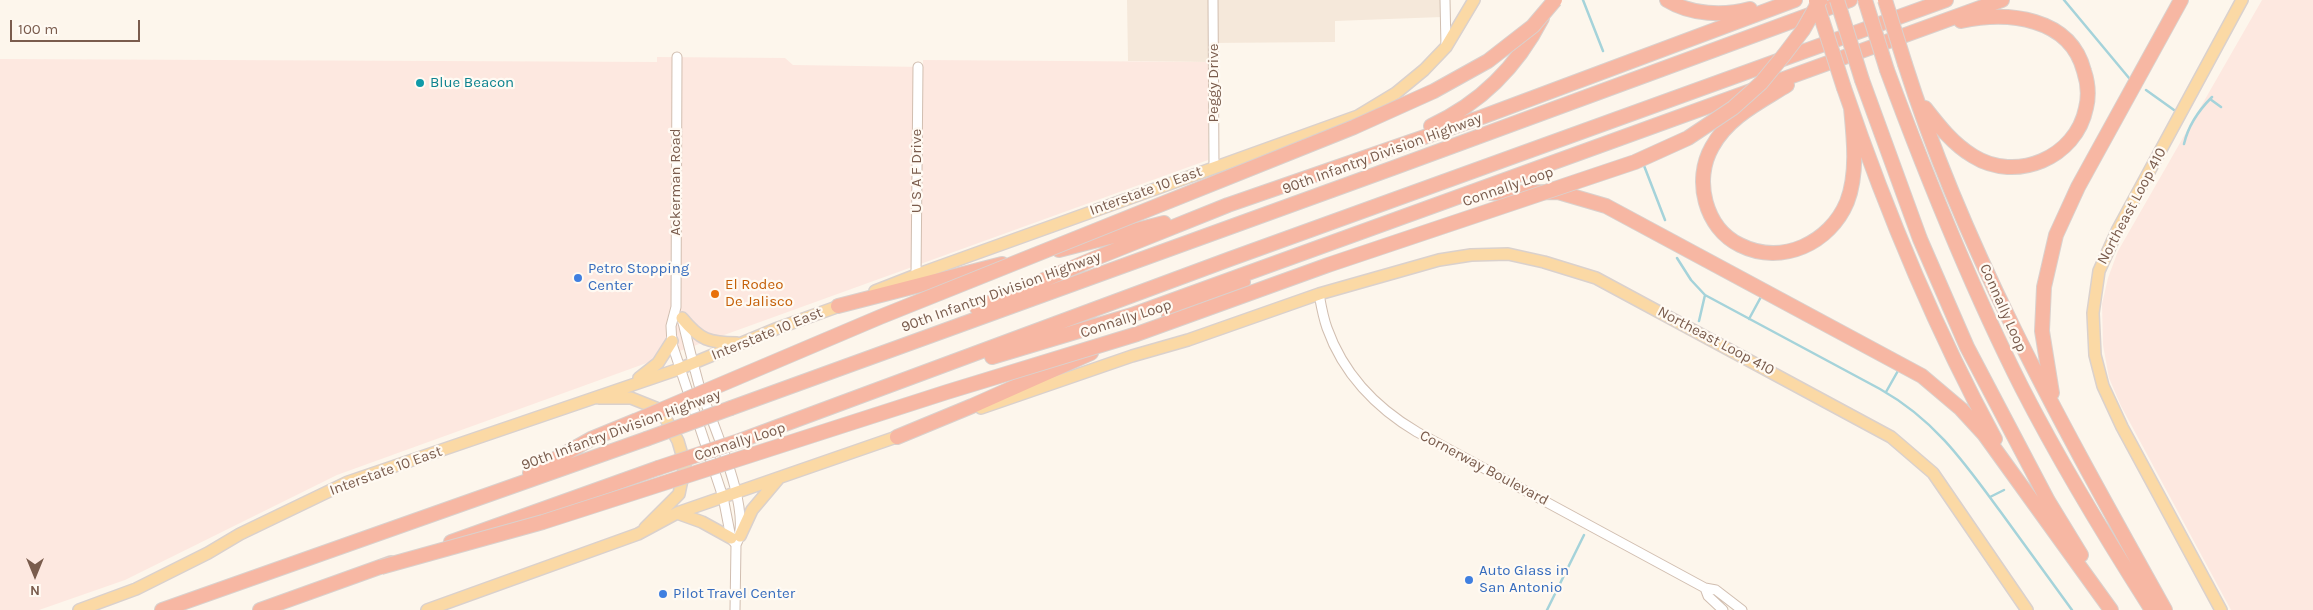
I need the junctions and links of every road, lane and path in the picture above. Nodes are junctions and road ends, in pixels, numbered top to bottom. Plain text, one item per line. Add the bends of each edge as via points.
1 (1213, 0) edge
2 (1446, 0) edge
3 (1474, 0) edge
4 (1554, 0) edge
5 (1667, 0) edge
6 (1794, 0) edge
7 (1816, 0) edge
8 (1820, 0) edge
9 (1837, 0) edge
10 (1850, 0) edge
11 (1865, 0) edge
12 (1884, 0) edge
13 (1946, 0) edge
14 (2002, 0) edge
15 (2181, 0) edge
16 (2242, 0) edge
17 (1916, 31) junction
18 (1446, 48) junction
19 (676, 57) dead end
20 (918, 67) dead end
21 (1811, 69) junction
22 (1912, 85) junction
23 (1851, 108) junction
24 (1354, 160) junction
25 (1214, 166) junction
26 (1453, 199) junction
27 (1228, 206) junction
28 (1278, 262) junction
29 (916, 275) junction
30 (1318, 294) junction
31 (838, 306) junction
32 (676, 307) junction
33 (682, 318) junction
34 (672, 341) junction
35 (741, 343) junction
36 (693, 364) junction
37 (843, 366) junction
38 (679, 369) junction
39 (626, 386) junction
40 (590, 399) junction
41 (841, 404) junction
42 (2057, 413) junction
43 (897, 437) junction
44 (780, 478) junction
45 (2021, 486) junction
46 (495, 492) junction
47 (737, 493) junction
48 (722, 497) junction
49 (677, 513) junction
50 (638, 534) junction
51 (736, 540) junction
52 (381, 567) junction
53 (1705, 588) junction
54 (264, 608) edge
55 (79, 610) edge
56 (162, 610) edge
57 (427, 610) edge
58 (735, 610) edge
59 (1723, 610) edge
60 (1742, 610) edge
61 (2027, 610) edge
62 (2110, 610) edge
63 (2115, 610) edge
64 (2152, 610) edge
65 (2164, 610) edge
66 (2221, 610) edge

1 - 25 street, Peggy Drive
2 - 18 street
3 - 18 main road
4 - 24 highway via 1504,76 1456,115
4 - 46 highway, bridge via 1533,26 1488,61 1434,91 1354,127 635,420 591,439
5 - 6 highway via 1696,11 1735,13
6 - 24 highway via 1482,117
7 - 23 highway, bridge
8 - 52 highway, Connally Loop, bridge via 1784,55 1733,108 1688,138 1635,162 1328,265 1137,334 543,522
9 - 63 highway, bridge via 1862,80 1920,238 1967,347 2048,501
10 - 37 highway, 90th Infantry Division Highway
11 - 64 highway, Connally Loop, bridge via 1924,172 2022,387 2060,459
12 - 22 highway, bridge
13 - 41 highway
14 - 17 highway
15 - 42 highway via 2056,234 2044,288 2042,331
16 - 66 main road, Northeast Loop 410 via 2098,271 2093,313 2095,355 2103,386
17 - 21 highway
17 - 22 highway via 1973,19 2030,19 2063,36 2077,51 2083,64 2088,93 2078,130 2056,155 2022,167 2004,167 1974,157 1953,140 1921,103
18 - 25 main road, Interstate 10 East via 1396,93 1358,116
19 - 32 street, Ackerman Road
20 - 29 street, U S A F Drive
21 - 23 highway via 1755,104 1726,127 1711,147 1705,164 1704,199 1716,223 1728,236 1741,245 1774,252 1805,246 1824,236 1848,200 1854,150
21 - 26 highway
22 - 42 highway via 1972,238
23 - 45 highway via 1879,187 1938,325
24 - 27 highway
25 - 29 main road, Interstate 10 East
26 - 28 highway
26 - 45 highway via 1481,193 1558,192 1606,206 1922,376 1967,415
27 - 31 highway
27 - 37 highway via 1091,260
28 - 41 highway via 1132,315
28 - 43 highway via 1228,290 981,403
29 - 31 main road, Interstate 10 East
30 - 43 main road
30 - 53 street, Cornerway Boulevard via 1326,327 1343,361 1365,392 1386,412 1417,432
30 - 61 main road, Northeast Loop 410 via 1439,260 1470,255 1508,254 1596,278 1891,437 1933,473
31 - 35 main road, Interstate 10 East
32 - 33 street, Ackerman Road
32 - 34 street, Ackerman Road via 671,326
33 - 35 main road via 703,339 717,343
33 - 36 street, Ackerman Road
34 - 38 street, Ackerman Road
34 - 39 main road via 651,370
35 - 36 main road, Interstate 10 East
36 - 38 main road, Interstate 10 East
36 - 47 street, Ackerman Road
37 - 46 highway, 90th Infantry Division Highway, bridge
38 - 39 main road, Interstate 10 East
38 - 48 street, Ackerman Road
39 - 40 main road, Interstate 10 East
40 - 50 main road via 631,398 661,410 678,441 685,464 678,494
40 - 55 main road, Interstate 10 East via 348,482 136,588
41 - 52 highway, bridge
42 - 65 highway
43 - 44 main road
44 - 47 main road
44 - 51 main road via 752,510
45 - 62 highway
46 - 56 highway, 90th Infantry Division Highway
47 - 48 main road
47 - 51 street, Ackerman Road
48 - 49 main road
48 - 51 street, Ackerman Road
49 - 50 main road
49 - 51 main road
50 - 57 main road
51 - 58 street, Ackerman Road
52 - 54 highway
53 - 59 street, Cornerway Boulevard via 1708,596
53 - 60 street, Cornerway Boulevard via 1716,590

